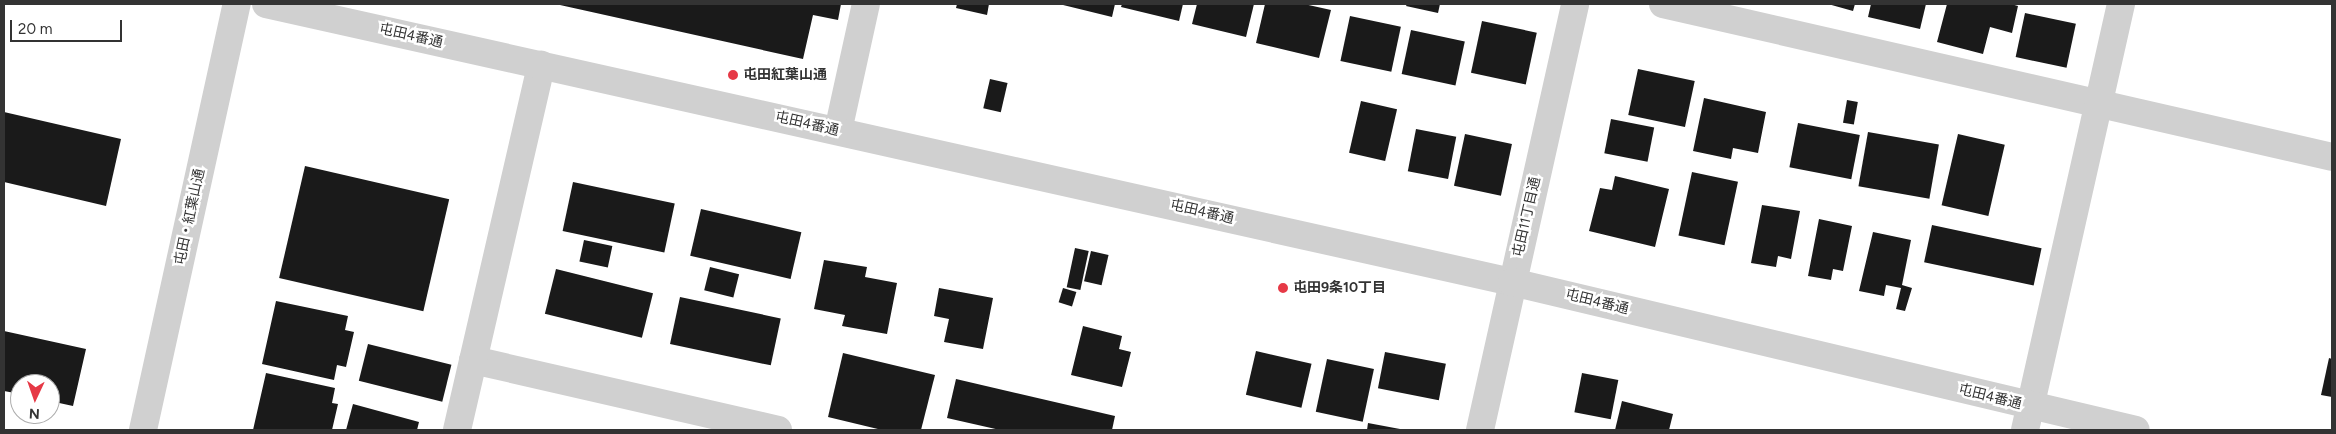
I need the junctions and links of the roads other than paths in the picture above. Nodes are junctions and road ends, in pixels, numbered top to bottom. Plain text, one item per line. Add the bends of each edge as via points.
1 (237, 4) edge
2 (266, 4) edge
3 (866, 4) edge
4 (1575, 4) edge
5 (1663, 4) edge
6 (2121, 4) edge
7 (541, 65) junction
8 (2099, 104) junction
9 (838, 131) junction
10 (2332, 157) edge
11 (1512, 282) junction
12 (473, 360) junction
13 (2028, 419) edge
14 (143, 430) edge
15 (457, 430) edge
16 (778, 430) edge
17 (1480, 430) edge
18 (2136, 430) edge

1 - 14 street, 屯田・紅葉山通
2 - 7 street, 屯田4番通
3 - 9 street
4 - 11 street, 屯田11丁目通
5 - 8 street
6 - 8 street
7 - 9 street, 屯田4番通
7 - 12 street
8 - 10 street
8 - 13 street
9 - 11 street, 屯田4番通
11 - 13 street, 屯田4番通
11 - 17 street, 屯田11丁目通
12 - 15 street
12 - 16 street
13 - 18 street, 屯田4番通

